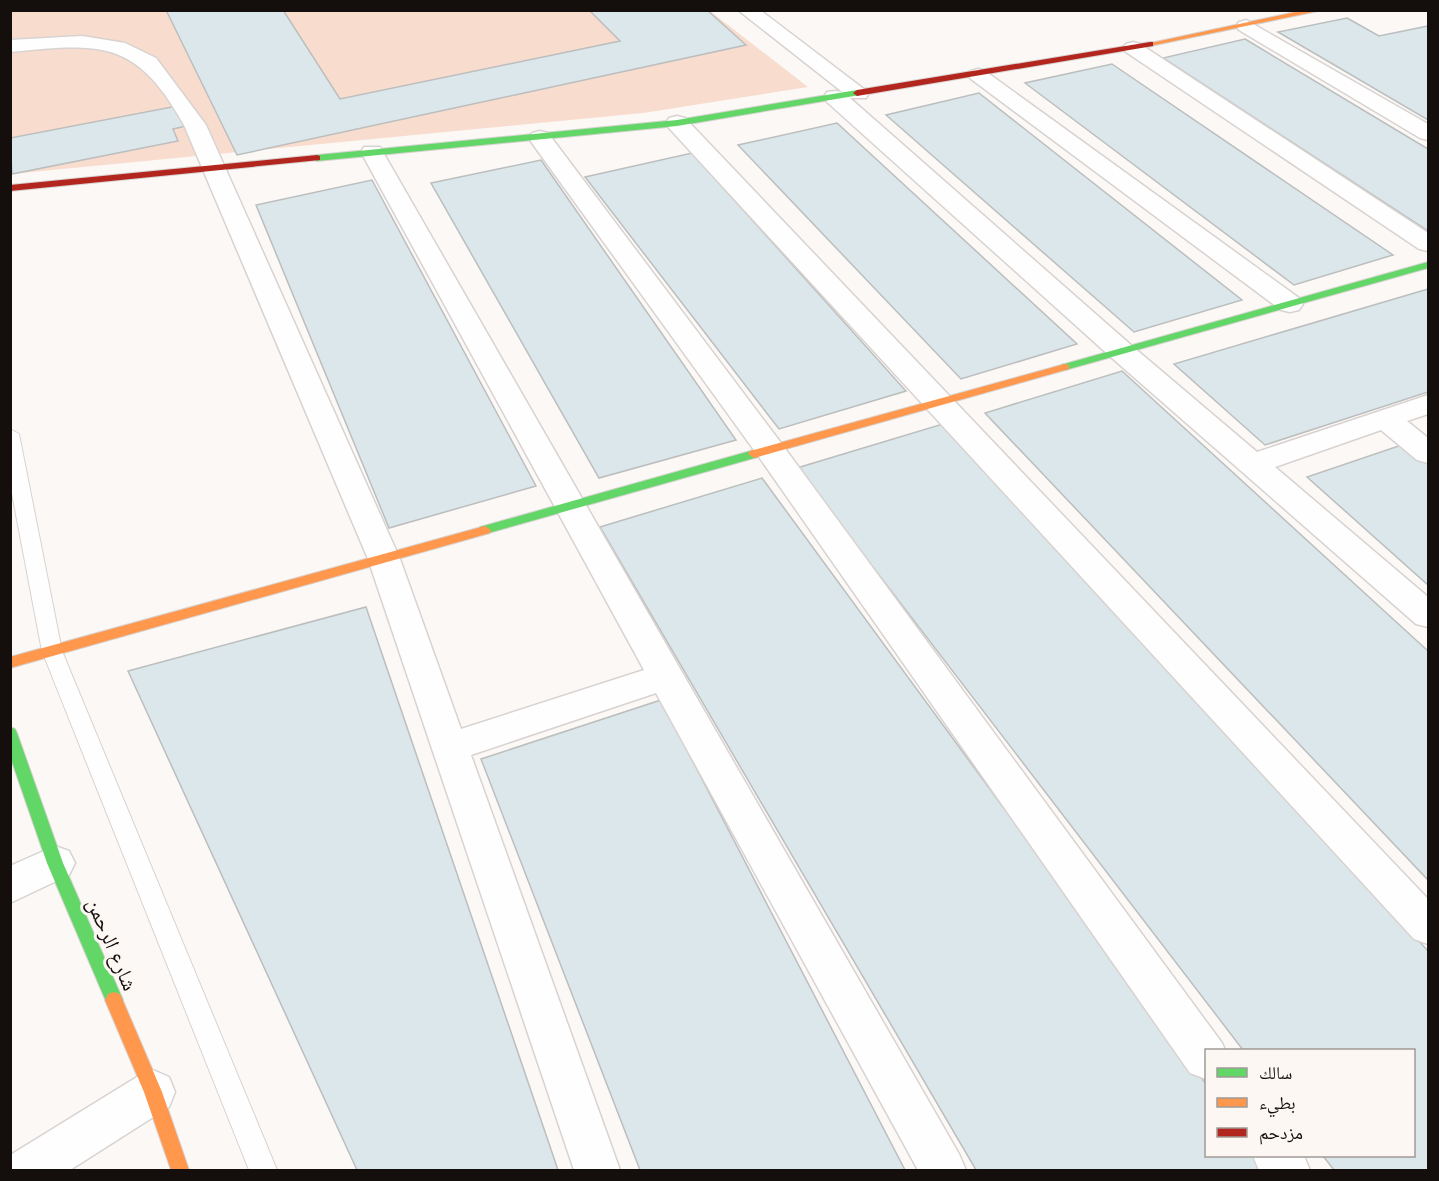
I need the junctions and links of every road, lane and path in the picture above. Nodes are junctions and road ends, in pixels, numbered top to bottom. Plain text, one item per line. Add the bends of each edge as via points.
1 (1319, 10) edge
2 (756, 12) edge
3 (1246, 26) junction
4 (10, 46) edge
5 (1133, 48) junction
6 (978, 75) junction
7 (846, 95) junction
8 (677, 123) junction
9 (1428, 133) edge
10 (540, 138) junction
11 (372, 152) junction
12 (212, 167) junction
13 (10, 188) edge
14 (1428, 244) edge
15 (1428, 265) edge
16 (1290, 304) junction
17 (1122, 352) junction
18 (941, 402) junction
19 (1428, 404) edge
20 (1385, 418) junction
21 (10, 434) edge
22 (770, 450) junction
23 (1428, 453) edge
24 (1252, 464) junction
25 (571, 506) junction
26 (384, 559) junction
27 (1428, 615) edge
28 (52, 651) junction
29 (10, 663) edge
30 (666, 676) junction
31 (10, 733) edge
32 (449, 748) junction
33 (55, 863) junction
34 (10, 886) edge
35 (1428, 926) edge
36 (1205, 1057) edge
37 (153, 1092) junction
38 (1277, 1157) edge
39 (28, 1170) edge
40 (180, 1170) edge
41 (263, 1170) edge
42 (597, 1170) edge
43 (943, 1170) edge
44 (1287, 1170) edge

1 - 3 street
2 - 7 street
3 - 5 street
3 - 9 street
4 - 12 street via 107,46 131,52 150,63 191,115
5 - 6 street
5 - 14 street
6 - 7 street
6 - 16 street
7 - 8 street
7 - 17 street
8 - 10 street
8 - 18 street
10 - 11 street
10 - 22 street
11 - 12 street
11 - 25 street
12 - 13 street
12 - 26 street
15 - 16 street
16 - 17 street
17 - 18 street
17 - 24 street
18 - 22 street
18 - 35 street
19 - 20 street
20 - 23 street
20 - 24 street
21 - 28 lane
22 - 25 street
22 - 36 street
24 - 27 street
25 - 26 street
25 - 30 street
26 - 28 street
26 - 32 street
28 - 29 street
28 - 41 lane
30 - 32 street
30 - 43 street
31 - 33 street, شارع الرحمن
32 - 42 street
33 - 34 street
33 - 37 street, شارع الرحمن
37 - 39 street
37 - 40 street, شارع الرحمن
38 - 44 street

